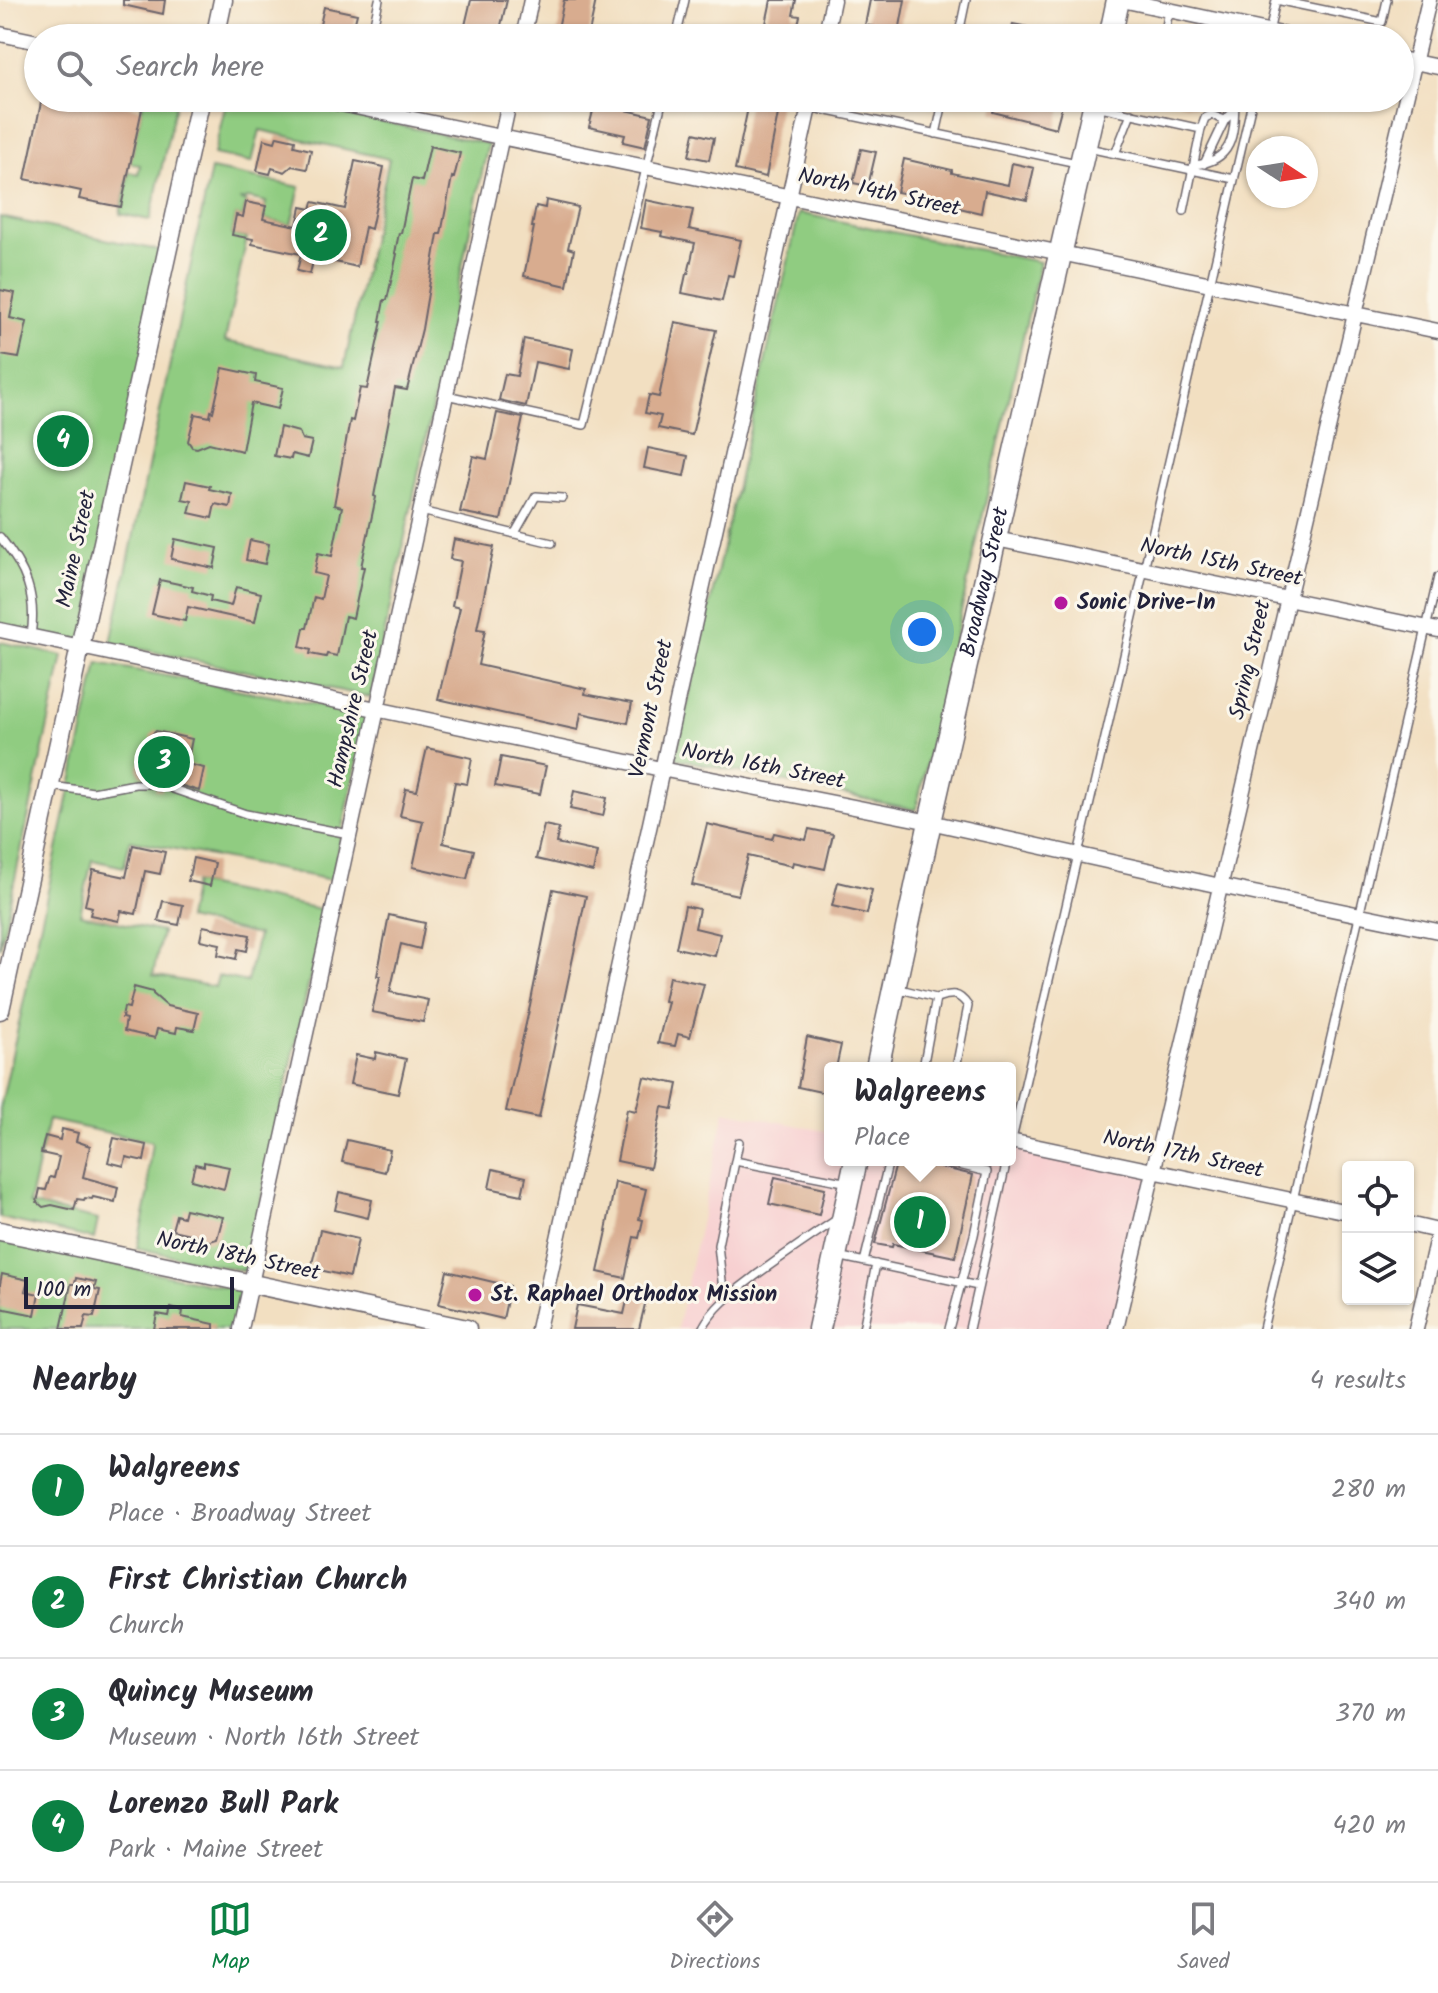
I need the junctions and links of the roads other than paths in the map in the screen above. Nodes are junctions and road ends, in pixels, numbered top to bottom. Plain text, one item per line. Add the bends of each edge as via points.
1 (223, 0) edge
2 (379, 0) edge
3 (531, 0) edge
4 (685, 0) edge
5 (833, 0) edge
6 (966, 0) edge
7 (1120, 0) edge
8 (1276, 0) edge
9 (1387, 0) edge
10 (1429, 0) edge
11 (1169, 10) junction
12 (218, 24) edge
13 (374, 24) edge
14 (526, 24) edge
15 (679, 24) edge
16 (828, 24) edge
17 (961, 24) edge
18 (1114, 24) edge
19 (1166, 24) edge
20 (1214, 24) edge
21 (1271, 24) edge
22 (0, 34) edge
23 (24, 39) edge
24 (1414, 42) edge
25 (1414, 62) edge
26 (1438, 67) edge
27 (198, 112) edge
28 (399, 112) edge
29 (507, 112) edge
30 (660, 112) edge
31 (808, 112) edge
32 (849, 112) edge
33 (941, 112) edge
34 (1093, 112) edge
35 (1128, 112) edge
36 (1233, 112) edge
37 (1234, 112) edge
38 (1250, 112) edge
39 (1396, 112) edge
40 (1131, 113) junction
41 (1225, 120) junction
42 (1201, 129) junction
43 (936, 134) junction
44 (501, 136) junction
45 (1115, 154) junction
46 (1082, 156) junction
47 (1204, 164) junction
48 (648, 167) junction
49 (1194, 168) junction
50 (1234, 179) junction
51 (788, 196) junction
52 (1184, 211) dead end
53 (1060, 252) junction
54 (1210, 283) junction
55 (1355, 313) junction
56 (1438, 331) edge
57 (446, 395) junction
58 (562, 498) dead end
59 (421, 511) junction
60 (515, 533) junction
61 (0, 537) edge
62 (996, 539) junction
63 (552, 543) dead end
64 (1143, 569) junction
65 (1438, 577) edge
66 (1288, 599) junction
67 (1432, 629) edge
68 (0, 630) edge
69 (31, 636) junction
70 (80, 646) junction
71 (377, 708) junction
72 (661, 769) junction
73 (152, 784) dead end
74 (50, 785) junction
75 (167, 787) dead end
76 (930, 822) junction
77 (349, 834) junction
78 (1078, 855) junction
79 (1220, 886) junction
80 (1360, 914) junction
81 (1438, 931) edge
82 (894, 987) junction
83 (936, 998) junction
84 (0, 1010) edge
85 (878, 1062) edge
86 (924, 1062) edge
87 (957, 1062) edge
88 (1016, 1102) edge
89 (739, 1142) dead end
90 (1016, 1144) edge
91 (735, 1161) junction
92 (855, 1166) edge
93 (888, 1166) edge
94 (963, 1166) edge
95 (1006, 1166) edge
96 (1152, 1171) junction
97 (987, 1172) junction
98 (1003, 1176) junction
99 (851, 1184) junction
100 (1293, 1200) junction
101 (1342, 1211) edge
102 (844, 1214) junction
103 (1414, 1226) edge
104 (0, 1231) edge
105 (1438, 1232) edge
106 (835, 1255) junction
107 (864, 1262) junction
108 (876, 1264) junction
109 (960, 1282) junction
110 (251, 1284) junction
111 (978, 1286) junction
112 (724, 1299) junction
113 (241, 1329) edge
114 (467, 1329) edge
115 (538, 1329) edge
116 (702, 1329) edge
117 (819, 1329) edge
118 (863, 1329) edge
119 (949, 1329) edge
120 (970, 1329) edge
121 (1116, 1329) edge
122 (1263, 1329) edge
123 (1416, 1329) edge

1 - 12 street
2 - 13 lane
3 - 14 street
4 - 15 lane
5 - 16 street
6 - 17 lane
7 - 11 street
7 - 18 main road
8 - 9 lane via 1382,22
8 - 21 lane
10 - 24 street, Spring Street
11 - 19 lane
11 - 20 street
22 - 23 street
25 - 26 street
27 - 70 street, Maine Street
28 - 44 street, North 14th Street
29 - 44 street, Hampshire Street
30 - 48 lane
31 - 51 street, Vermont Street
32 - 43 lane
33 - 43 lane
34 - 46 main road, Broadway Street
35 - 40 lane
36 - 41 lane
37 - 47 lane via 1229,147
38 - 50 lane
39 - 55 street, Spring Street
40 - 42 lane
40 - 45 lane
41 - 42 lane via 1211,115
41 - 47 lane
42 - 49 lane
43 - 46 lane
44 - 48 street, North 14th Street
44 - 57 street, Hampshire Street
45 - 46 lane
45 - 49 lane
46 - 53 main road, Broadway Street
47 - 49 lane
48 - 51 street, North 14th Street
48 - 57 lane via 584,425
49 - 50 lane
49 - 52 lane
50 - 54 lane
51 - 53 street, North 14th Street
51 - 72 street, Vermont Street
53 - 54 street, North 14th Street
53 - 62 main road, Broadway Street
54 - 55 street, North 14th Street
54 - 64 lane
55 - 56 street, North 14th Street
55 - 66 street, Spring Street
57 - 59 street, Hampshire Street
58 - 60 lane via 536,496
59 - 60 lane
59 - 71 street, Hampshire Street
60 - 63 lane
61 - 69 lane via 28,582 34,614
62 - 64 street, North 15th Street
62 - 76 main road, Broadway Street
64 - 66 street, North 15th Street
64 - 78 lane
65 - 67 lane
66 - 67 street, North 15th Street
66 - 79 street, Spring Street
67 - 80 lane
68 - 69 street, North 16th Street
69 - 70 street, North 16th Street
70 - 71 street, North 16th Street
70 - 74 street, Maine Street
71 - 72 street, North 16th Street
71 - 77 street, Hampshire Street
72 - 76 street, North 16th Street
72 - 115 street, Vermont Street
73 - 74 lane via 93,792
74 - 84 street, Maine Street
75 - 77 lane via 246,814
76 - 78 street, North 16th Street
76 - 82 main road, Broadway Street
77 - 110 street, Hampshire Street
78 - 79 street, North 16th Street
78 - 88 lane
79 - 80 street, North 16th Street
79 - 96 street, Spring Street
80 - 81 street, North 16th Street
80 - 100 lane
82 - 83 lane
82 - 85 main road, Broadway Street
83 - 86 lane
83 - 87 lane via 951,994 968,1006
89 - 91 lane
90 - 96 street, North 17th Street
91 - 99 lane
91 - 112 lane via 718,1245
92 - 99 main road
93 - 107 lane
94 - 97 lane
95 - 98 lane
96 - 100 street, North 17th Street
96 - 121 street, Spring Street
97 - 98 lane
97 - 109 lane
98 - 111 lane
99 - 102 main road
100 - 101 street, North 17th Street
100 - 122 lane
102 - 106 main road
102 - 112 lane
103 - 105 street
104 - 110 street, North 18th Street
105 - 123 street
106 - 107 lane
106 - 117 main road
107 - 108 lane
108 - 109 lane
108 - 118 lane
109 - 111 lane
109 - 119 lane
110 - 113 street, Hampshire Street
110 - 114 street, North 18th Street
111 - 120 lane
112 - 116 lane

